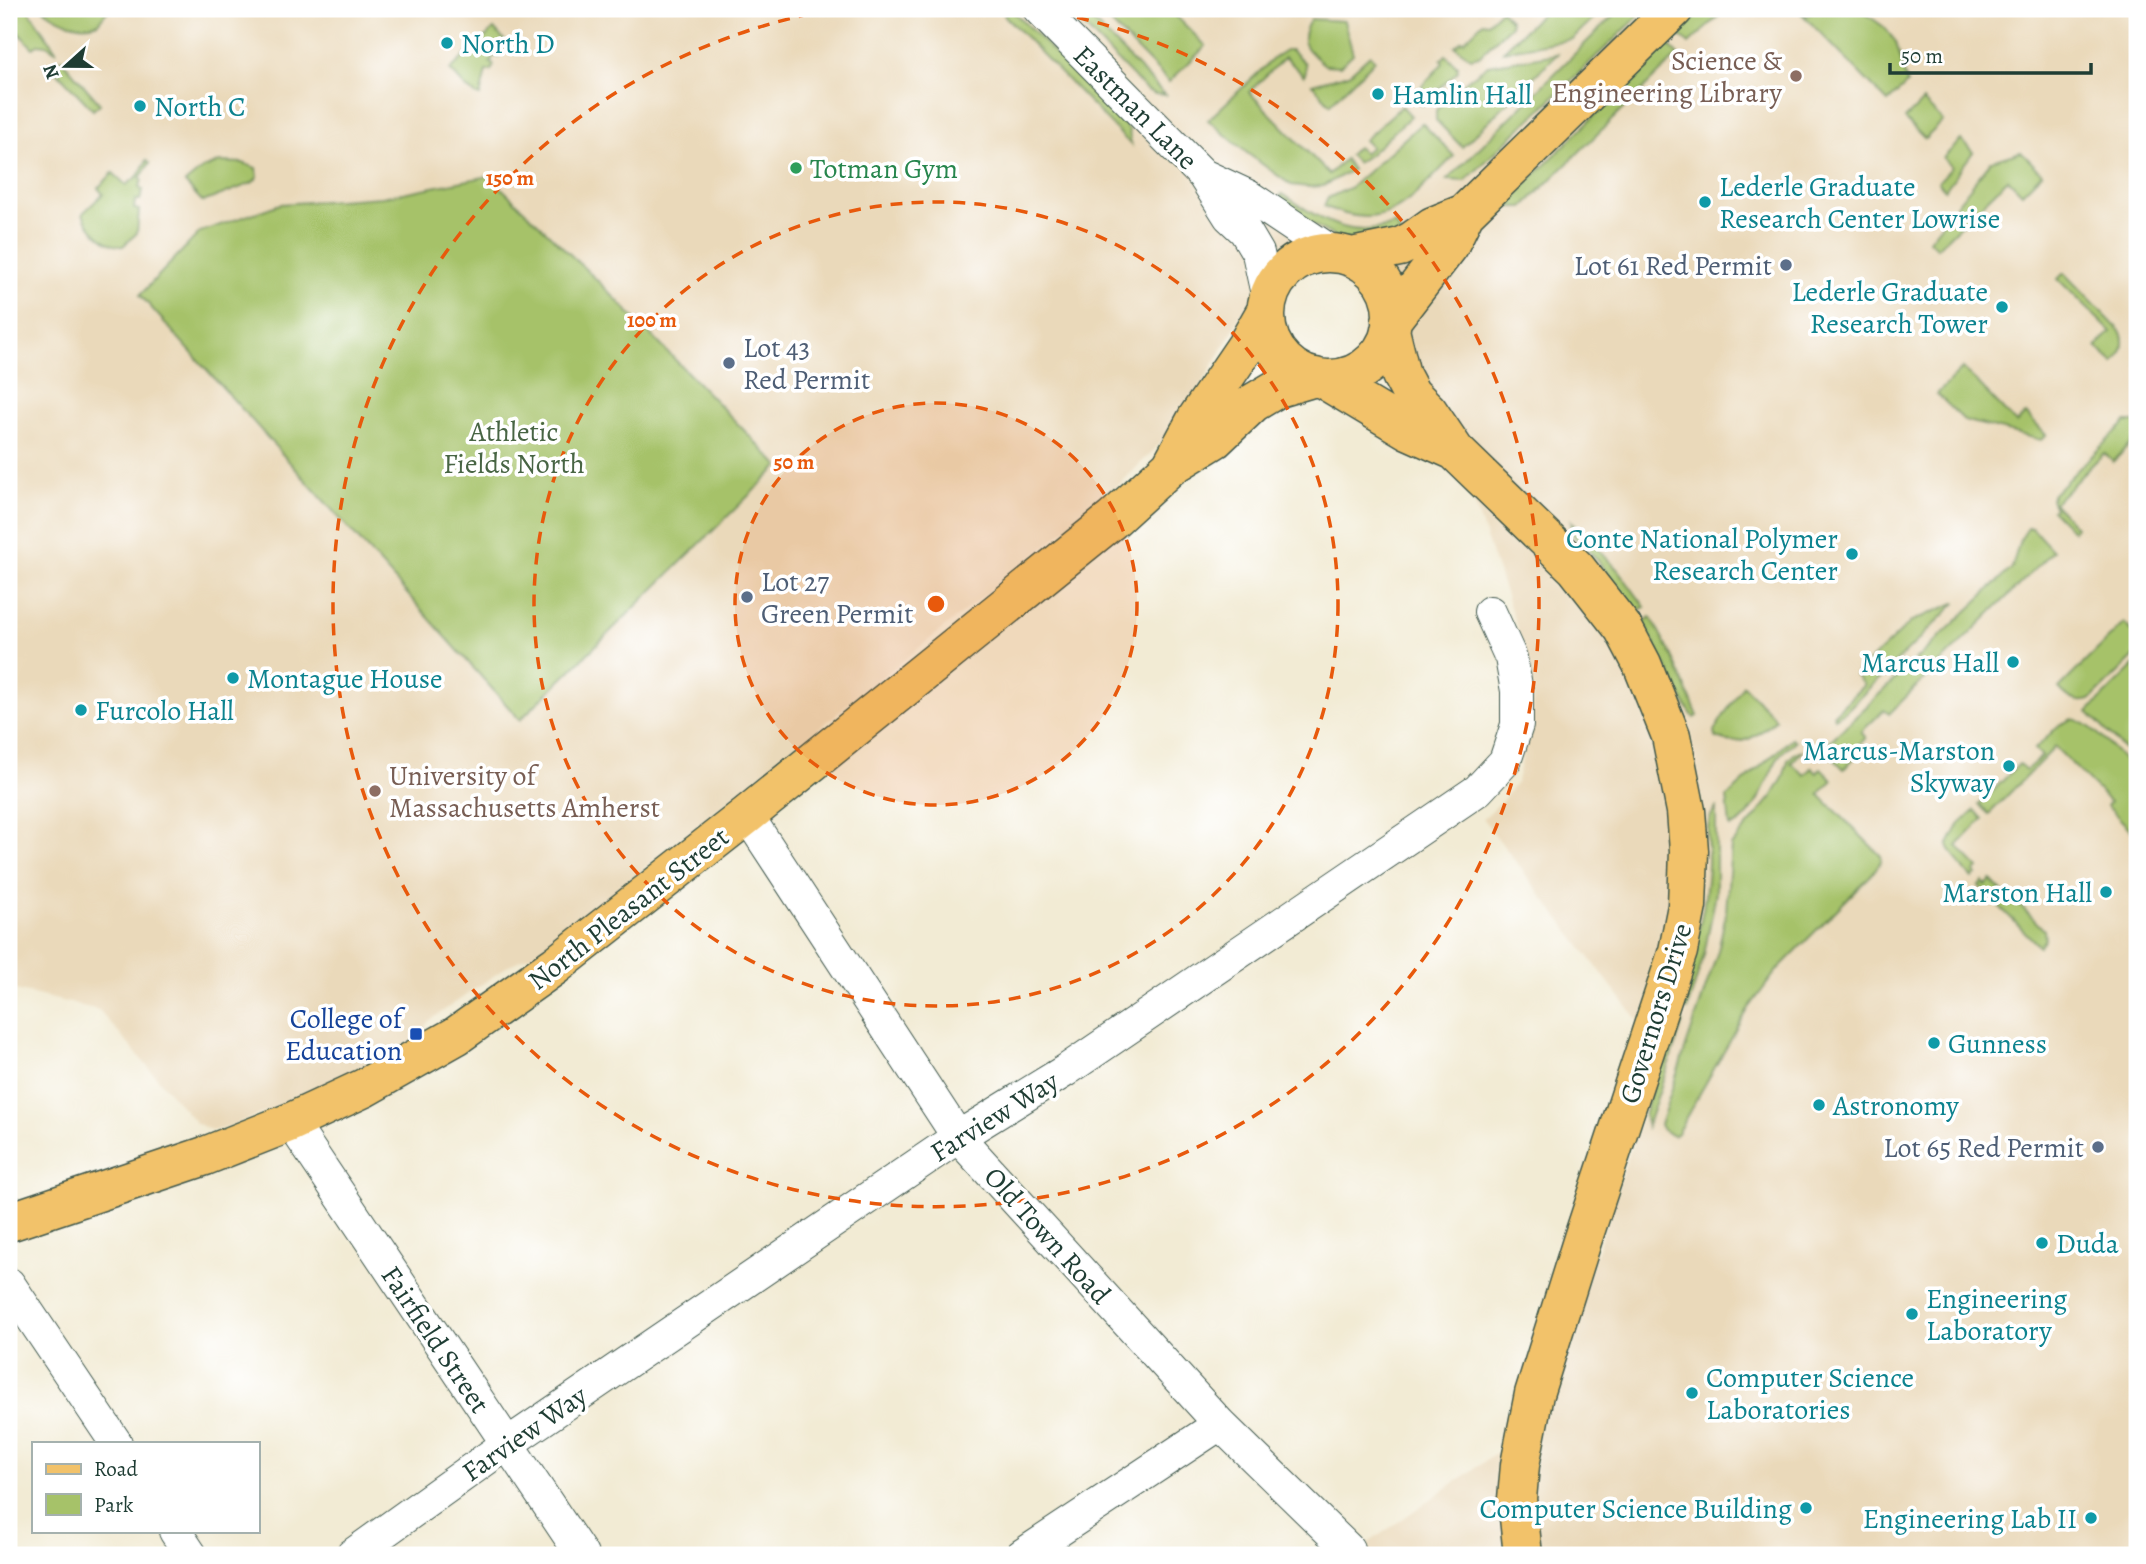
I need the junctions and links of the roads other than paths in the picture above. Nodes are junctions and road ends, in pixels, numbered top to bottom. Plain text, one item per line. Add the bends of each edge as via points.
1 (1039, 9) edge
2 (1674, 9) edge
3 (1203, 175) junction
4 (1465, 213) junction
5 (1341, 254) junction
6 (1267, 305) junction
7 (1391, 326) junction
8 (1319, 378) junction
9 (1455, 451) junction
10 (1171, 466) junction
11 (1490, 612) dead end
12 (747, 815) junction
13 (291, 1122) junction
14 (958, 1137) junction
15 (9, 1222) edge
16 (9, 1284) edge
17 (1220, 1424) junction
18 (115, 1442) edge
19 (507, 1444) junction
20 (176, 1532) edge
21 (1348, 1549) dead end
22 (191, 1555) edge
23 (352, 1555) edge
24 (582, 1555) edge
25 (1021, 1555) edge
26 (1523, 1555) edge

1 - 3 street, Eastman Lane
2 - 4 main road
3 - 5 street, Eastman Lane via 1248,196
3 - 6 street, Eastman Lane via 1258,253
4 - 5 main road via 1400,247
4 - 7 main road via 1449,246
5 - 6 main road via 1310,255 1291,265 1276,280
5 - 7 main road via 1363,262 1386,288
6 - 8 main road via 1267,328 1281,357 1293,368
6 - 10 main road, North Pleasant Street via 1247,346 1197,418
7 - 8 main road via 1383,349 1370,364 1352,374
7 - 9 main road, Governors Drive via 1401,375
8 - 9 main road, Governors Drive via 1408,430
8 - 10 main road, North Pleasant Street via 1278,388 1253,403 1215,439
9 - 26 main road, Governors Drive via 1576,568 1623,628 1671,736 1689,852 1687,906 1678,951 1528,1419 1517,1499
10 - 12 main road, North Pleasant Street via 1112,520
11 - 14 street, Farview Way via 1511,658 1517,725 1505,761 1478,790 1065,1071
12 - 13 main road, North Pleasant Street via 480,1020 391,1074
12 - 14 street, Old Town Road
13 - 15 main road, North Pleasant Street
13 - 19 street, Fairfield Street
14 - 17 street, Old Town Road
14 - 19 street, Farview Way
16 - 18 street
17 - 21 street, Old Town Road
17 - 25 street
19 - 23 street, Farview Way
19 - 24 street, Fairfield Street
20 - 22 street

